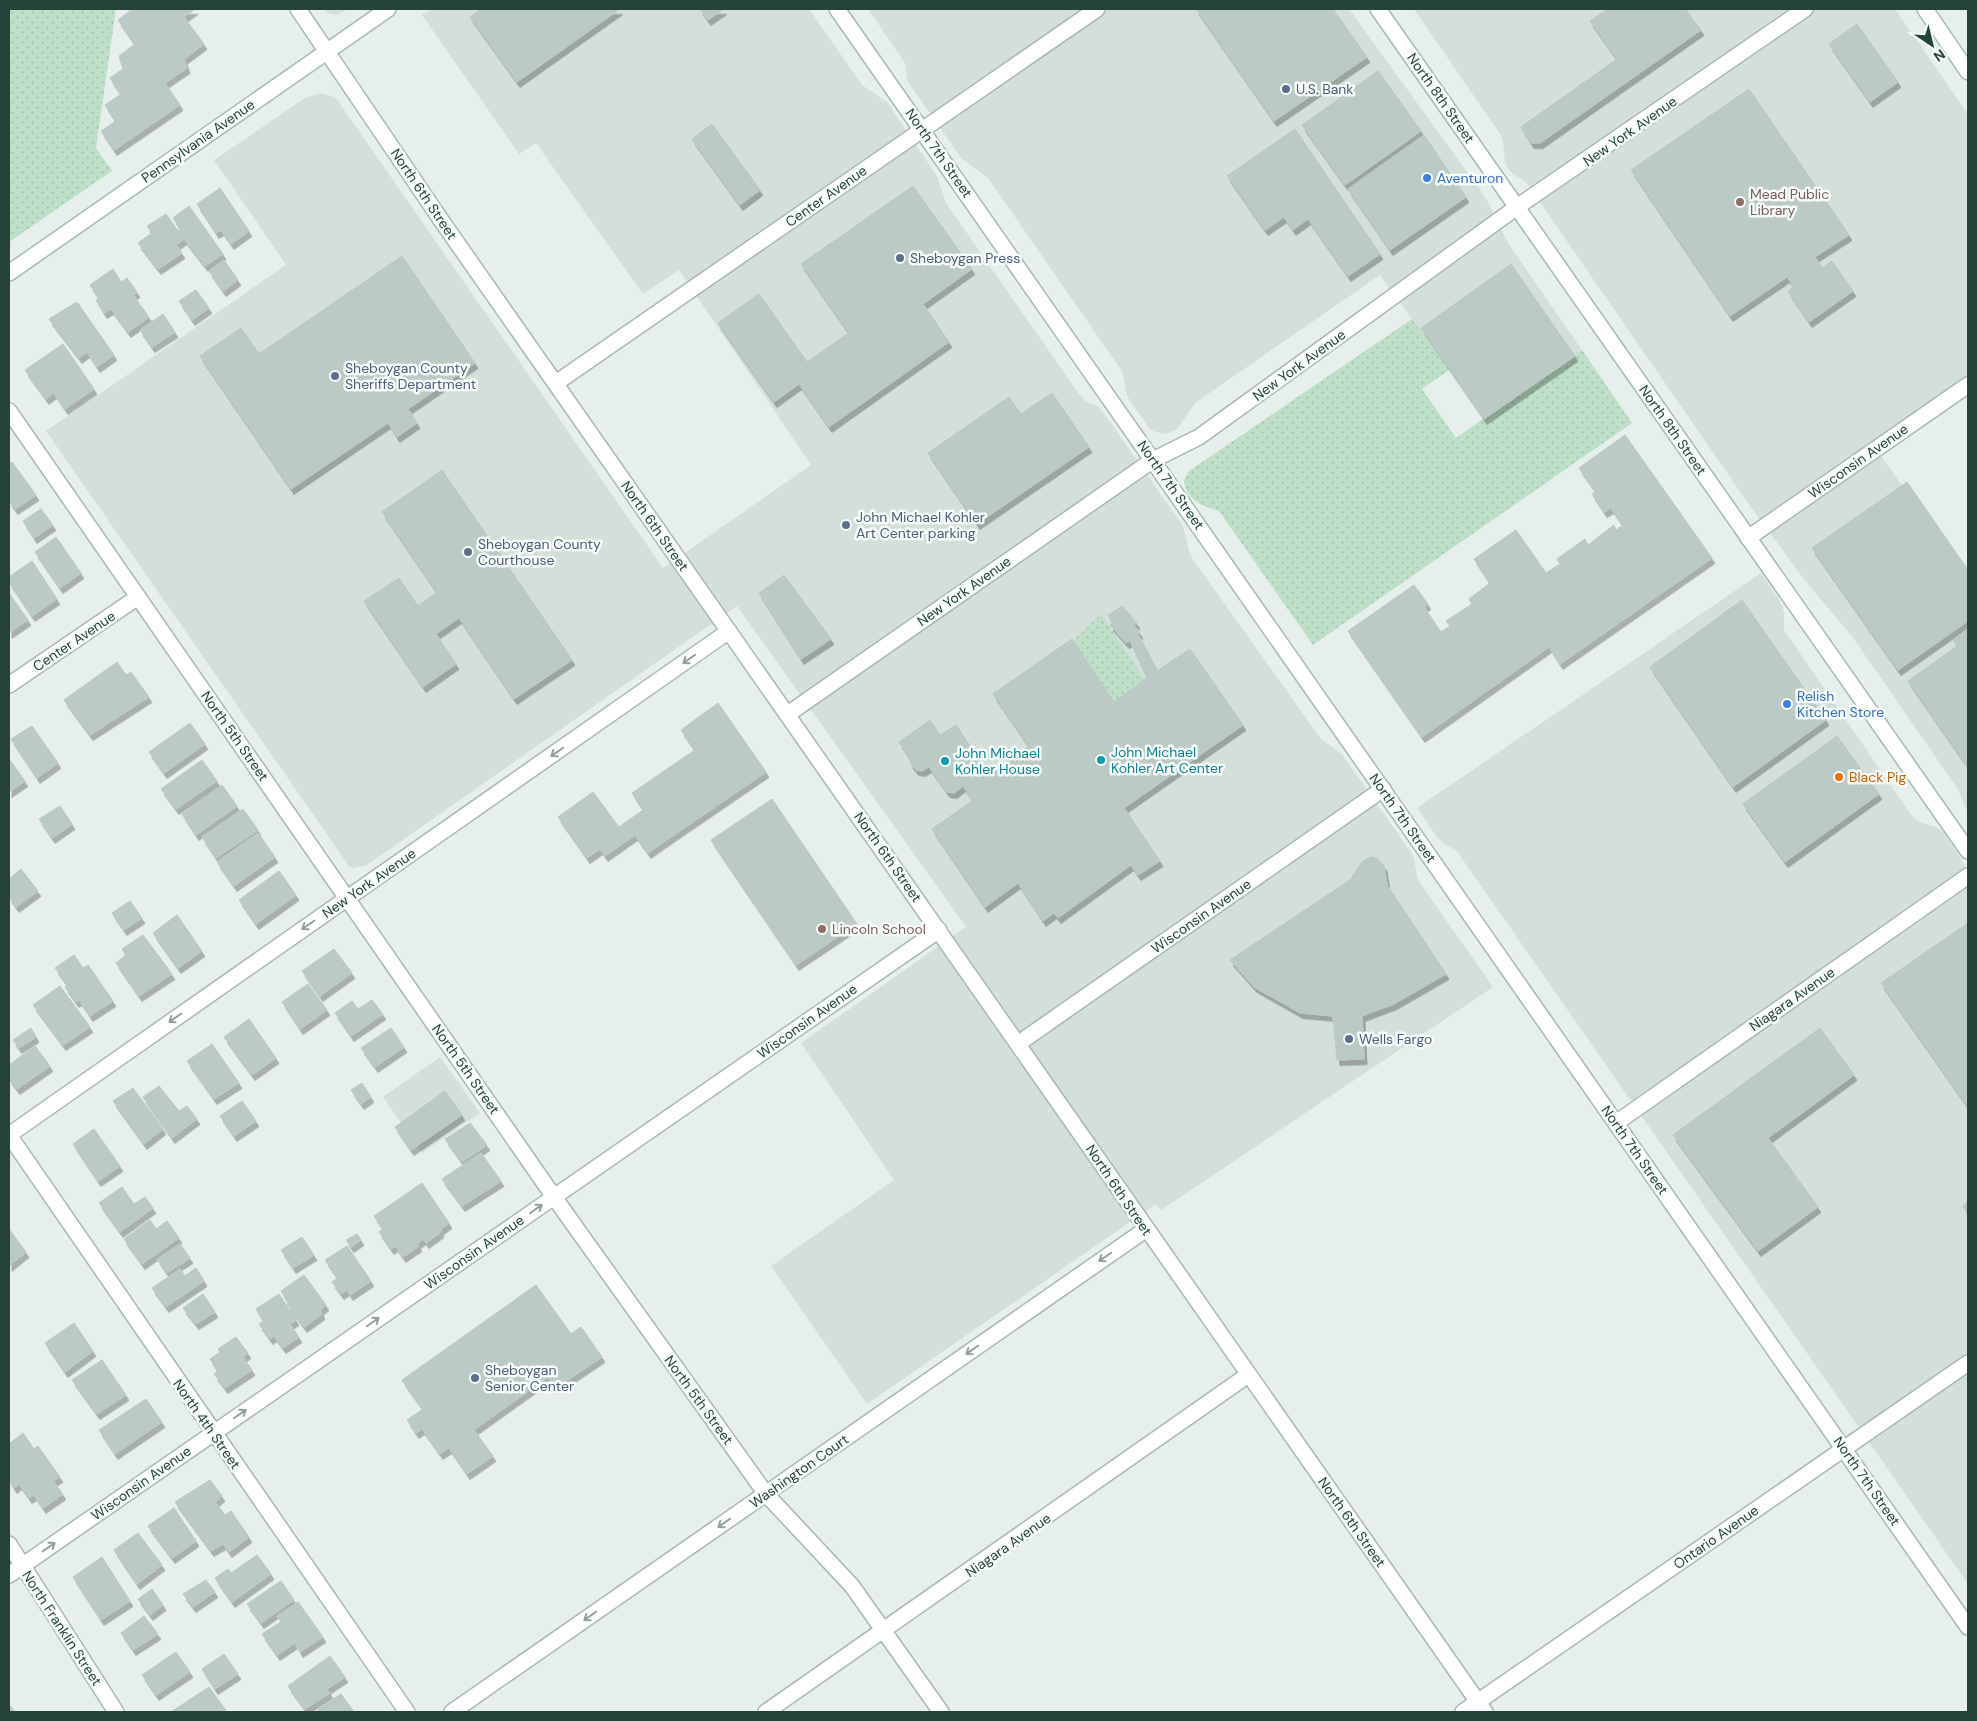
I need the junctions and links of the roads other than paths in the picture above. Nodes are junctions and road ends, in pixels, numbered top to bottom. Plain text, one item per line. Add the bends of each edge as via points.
1 (298, 9) edge
2 (388, 9) edge
3 (837, 9) edge
4 (1097, 9) edge
5 (1378, 9) edge
6 (1805, 9) edge
7 (1925, 9) edge
8 (327, 51) junction
9 (1968, 72) edge
10 (923, 129) junction
11 (1517, 208) junction
12 (9, 273) edge
13 (556, 383) junction
14 (1968, 385) edge
15 (10, 417) edge
16 (1154, 460) junction
17 (1748, 538) junction
18 (138, 597) junction
19 (729, 631) junction
20 (9, 685) edge
21 (788, 714) junction
22 (1383, 789) junction
23 (1968, 851) edge
24 (1968, 876) edge
25 (347, 898) junction
26 (939, 930) junction
27 (1019, 1043) junction
28 (1616, 1123) junction
29 (9, 1135) edge
30 (554, 1197) junction
31 (1145, 1230) junction
32 (1968, 1363) edge
33 (1248, 1375) junction
34 (213, 1432) junction
35 (1844, 1448) junction
36 (766, 1494) junction
37 (9, 1544) edge
38 (22, 1565) junction
39 (9, 1575) edge
40 (1968, 1627) edge
41 (885, 1631) junction
42 (1481, 1707) edge
43 (116, 1712) edge
44 (407, 1712) edge
45 (452, 1712) edge
46 (766, 1712) edge
47 (941, 1712) edge
48 (1464, 1712) edge

1 - 8 street, North 6th Street
2 - 8 street, Pennsylvania Avenue
3 - 10 street, North 7th Street
4 - 10 street, Center Avenue
5 - 11 street, North 8th Street
6 - 11 street, New York Avenue
7 - 9 street
8 - 12 street, Pennsylvania Avenue
8 - 13 street, North 6th Street
10 - 13 street, Center Avenue
10 - 16 street, North 7th Street
11 - 16 street, New York Avenue via 1199,437
11 - 17 street, North 8th Street
13 - 19 street, North 6th Street
14 - 17 street, Wisconsin Avenue
15 - 18 street, North 5th Street
16 - 21 street, New York Avenue
16 - 22 street, North 7th Street
17 - 23 street, North 8th Street
18 - 20 street, Center Avenue
18 - 25 street, North 5th Street
19 - 21 street, North 6th Street
19 -> 25 street, New York Avenue
21 - 26 street, North 6th Street
22 - 27 street, Wisconsin Avenue
22 - 28 street, North 7th Street
24 - 28 street, Niagara Avenue
25 -> 29 street, New York Avenue
25 - 30 street, North 5th Street
26 - 27 street, North 6th Street
26 - 30 street, Wisconsin Avenue
27 - 31 street, North 6th Street
28 - 35 street, North 7th Street
29 - 34 street, North 4th Street
34 -> 30 street, Wisconsin Avenue
30 - 36 street, North 5th Street
31 - 33 street, North 6th Street
31 -> 36 street, Washington Court
32 - 35 street, Ontario Avenue
33 - 41 street, Niagara Avenue
33 - 42 street, North 6th Street
38 -> 34 street, Wisconsin Avenue
34 - 44 street, North 4th Street
35 - 40 street, North 7th Street
35 - 42 street, Ontario Avenue
36 - 41 street, North 5th Street via 852,1586
36 -> 45 street, Washington Court
37 - 38 street, North Franklin Street
38 - 39 street, Wisconsin Avenue
38 - 43 street, North Franklin Street
41 - 46 street, Niagara Avenue
41 - 47 street, North 5th Street
42 - 48 street, Ontario Avenue

